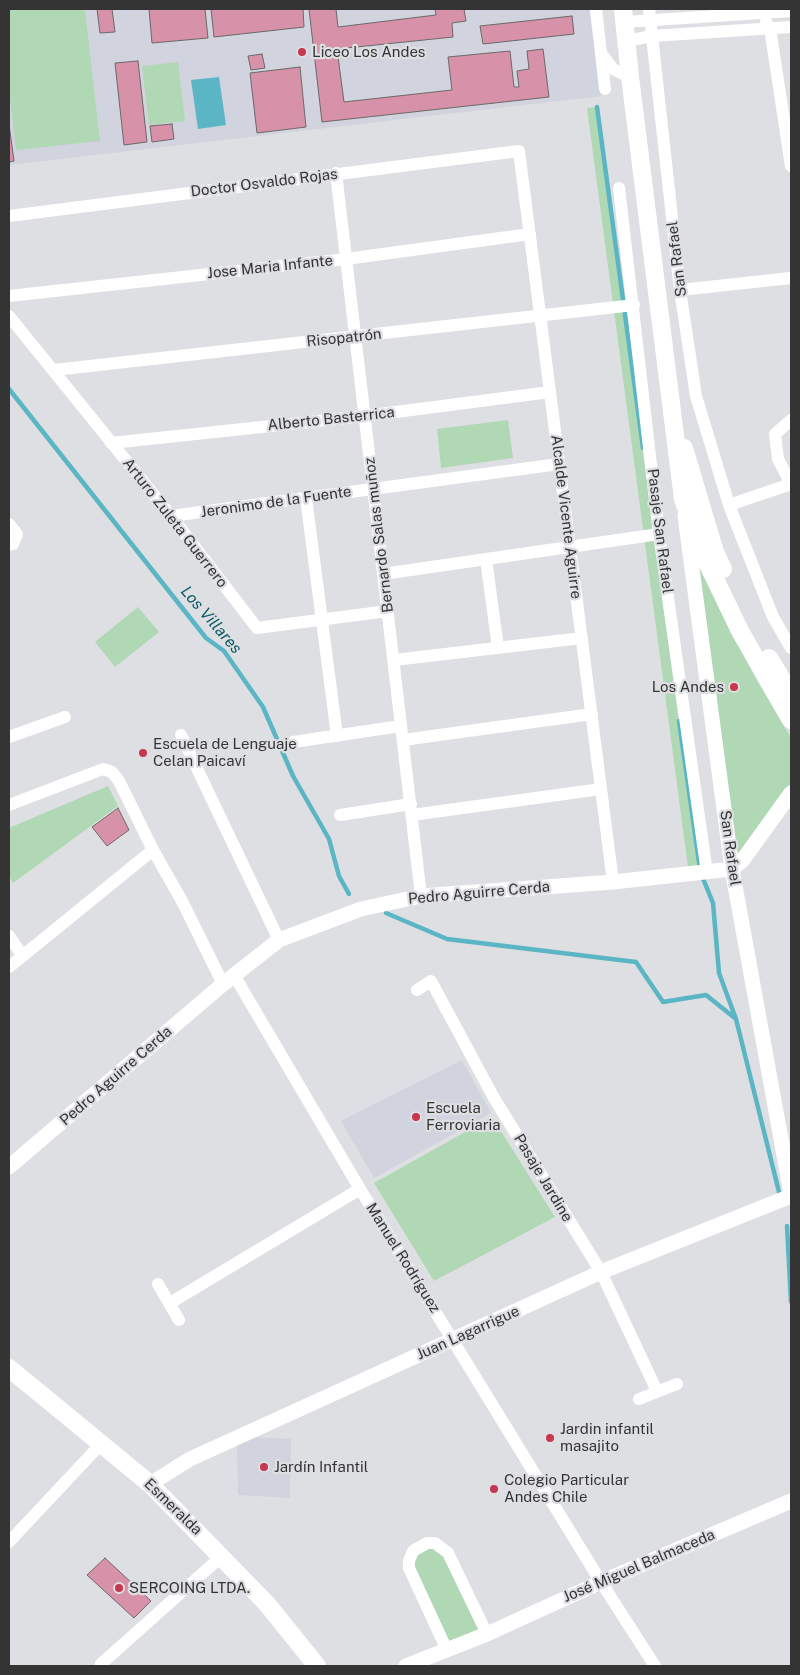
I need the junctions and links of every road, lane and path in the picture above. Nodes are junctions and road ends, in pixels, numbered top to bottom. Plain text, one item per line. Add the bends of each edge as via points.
1 (596, 9) edge
2 (760, 10) edge
3 (791, 11) edge
4 (650, 14) edge
5 (624, 15) edge
6 (791, 27) edge
7 (770, 28) junction
8 (652, 36) junction
9 (627, 41) junction
10 (601, 53) junction
11 (630, 77) junction
12 (605, 88) dead end
13 (519, 151) joint
14 (791, 166) edge
15 (336, 174) junction
16 (619, 188) dead end
17 (9, 216) edge
18 (530, 234) junction
19 (346, 259) junction
20 (791, 278) edge
21 (680, 290) junction
22 (9, 296) edge
23 (634, 305) junction
24 (9, 316) edge
25 (540, 316) junction
26 (355, 336) junction
27 (54, 370) junction
28 (550, 392) junction
29 (670, 402) junction
30 (364, 416) junction
31 (791, 420) edge
32 (111, 443) junction
33 (559, 464) junction
34 (791, 484) edge
35 (373, 489) junction
36 (306, 498) junction
37 (683, 499) junction
38 (729, 505) junction
39 (171, 516) junction
40 (9, 524) edge
41 (659, 534) junction
42 (9, 545) edge
43 (570, 547) junction
44 (486, 559) junction
45 (383, 574) junction
46 (388, 611) junction
47 (321, 621) junction
48 (582, 638) junction
49 (498, 648) junction
50 (791, 648) edge
51 (394, 660) junction
52 (791, 694) edge
53 (592, 714) junction
54 (65, 717) dead end
55 (791, 720) edge
56 (401, 726) junction
57 (181, 735) dead end
58 (337, 736) junction
59 (9, 737) edge
60 (403, 740) junction
61 (293, 742) dead end
62 (601, 789) junction
63 (791, 793) edge
64 (9, 805) edge
65 (411, 810) junction
66 (340, 815) dead end
67 (153, 850) junction
68 (732, 869) junction
69 (707, 874) junction
70 (613, 882) junction
71 (421, 896) junction
72 (9, 936) edge
73 (279, 940) junction
74 (22, 955) junction
75 (9, 967) edge
76 (229, 979) junction
77 (417, 990) dead end
78 (11, 1161) edge
79 (360, 1189) junction
80 (791, 1195) edge
81 (601, 1272) junction
82 (158, 1284) dead end
83 (170, 1303) junction
84 (179, 1320) dead end
85 (454, 1340) junction
86 (9, 1368) edge
87 (677, 1384) dead end
88 (657, 1391) junction
89 (639, 1399) dead end
90 (100, 1444) junction
91 (150, 1484) junction
92 (791, 1501) edge
93 (9, 1542) edge
94 (222, 1556) junction
95 (601, 1582) junction
96 (487, 1634) junction
97 (446, 1648) junction
98 (101, 1664) dead end
99 (310, 1664) edge
100 (406, 1666) edge
101 (655, 1666) edge

1 - 10 street
2 - 3 street
2 - 4 street
2 - 7 street
4 - 5 street
4 - 8 street, San Rafael
5 - 9 main road, San Rafael
6 - 7 street
7 - 8 street
7 - 14 street
8 - 9 street
8 - 21 street, San Rafael
9 - 11 main road, San Rafael
10 - 11 street via 613,69
10 - 12 street
11 - 29 main road, San Rafael
13 - 15 street, Doctor Osvaldo Rojas
13 - 18 street, Alcalde Vicente Aguirre
15 - 17 street, Doctor Osvaldo Rojas
15 - 19 street, Bernardo Salas muñoz
16 - 23 street, Pasaje San Rafael
18 - 19 street, Jose Maria Infante
18 - 25 street, Alcalde Vicente Aguirre
19 - 22 street, Jose Maria Infante
19 - 26 street, Bernardo Salas muñoz
20 - 21 street
21 - 38 street, San Rafael via 696,396
23 - 25 street, Risopatrón
23 - 41 street, Pasaje San Rafael
24 - 27 street, Arturo Zuleta Guerrero
25 - 26 street, Risopatrón
25 - 28 street, Alcalde Vicente Aguirre
26 - 27 street, Risopatrón
26 - 30 street, Bernardo Salas muñoz
27 - 32 street, Arturo Zuleta Guerrero
28 - 30 street, Alberto Basterrica
28 - 33 street, Alcalde Vicente Aguirre
29 - 37 main road
29 - 52 main road via 715,552 748,625
30 - 32 street, Alberto Basterrica
30 - 35 street, Bernardo Salas muñoz
31 - 34 street via 775,434 778,459
32 - 39 street, Arturo Zuleta Guerrero
33 - 35 street, Jeronimo de la Fuente
33 - 43 street, Alcalde Vicente Aguirre
34 - 38 street
35 - 36 street, Jeronimo de la Fuente
35 - 45 street, Bernardo Salas muñoz
36 - 39 street, Jeronimo de la Fuente
36 - 47 street
37 - 55 main road via 705,558 740,631
37 - 68 street, San Rafael
38 - 50 street, San Rafael via 773,617
39 - 47 street, Arturo Zuleta Guerrero via 257,628
40 - 42 street via 17,534 13,544
41 - 43 street
41 - 69 street, Pasaje San Rafael
43 - 44 street
43 - 48 street, Alcalde Vicente Aguirre
44 - 45 street
44 - 49 street
45 - 46 street, Bernardo Salas muñoz
46 - 47 street, Arturo Zuleta Guerrero
46 - 51 street, Bernardo Salas muñoz
47 - 58 street
48 - 49 street
48 - 53 street, Alcalde Vicente Aguirre
49 - 51 street
51 - 56 street, Bernardo Salas muñoz
53 - 60 street
53 - 62 street, Alcalde Vicente Aguirre
54 - 59 street
56 - 58 street
56 - 60 street, Bernardo Salas muñoz
57 - 73 street
58 - 61 street
60 - 65 street, Bernardo Salas muñoz
62 - 65 street
62 - 70 street, Alcalde Vicente Aguirre
63 - 68 street via 742,861
64 - 67 street, Manuel Rodríguez via 103,769 112,772 119,781
65 - 66 street
65 - 71 street, Bernardo Salas muñoz
67 - 74 street
67 - 76 street, Manuel Rodríguez
68 - 69 street, Pedro Aguirre Cerda
68 - 80 street, San Rafael
69 - 70 street, Pedro Aguirre Cerda
70 - 71 street, Pedro Aguirre Cerda
71 - 73 street, Pedro Aguirre Cerda via 361,909
72 - 74 street
73 - 76 street, Pedro Aguirre Cerda
74 - 75 street
76 - 78 street, Pedro Aguirre Cerda
76 - 79 street, Manuel Rodríguez
77 - 81 street, Pasaje Jardine via 431,982 494,1098
79 - 83 street
79 - 85 street, Manuel Rodríguez
80 - 81 street, Juan Lagarrigue
81 - 85 street, Juan Lagarrigue
81 - 88 street, Pasaje Jardine
82 - 83 street
83 - 84 street
85 - 91 street, Juan Lagarrigue via 190,1458
85 - 95 street, Manuel Rodríguez
86 - 90 main road, Esmeralda
87 - 88 street
88 - 89 street
90 - 91 main road, Esmeralda
90 - 93 street
91 - 94 main road, Esmeralda
92 - 95 street, José Miguel Balmaceda
94 - 98 street
94 - 99 main road, Esmeralda via 267,1604
95 - 96 street, José Miguel Balmaceda
95 - 101 street, Manuel Rodríguez
96 - 97 street, José Miguel Balmaceda
96 - 97 street via 448,1553 436,1543 427,1543 413,1551 409,1568
97 - 100 street, José Miguel Balmaceda

